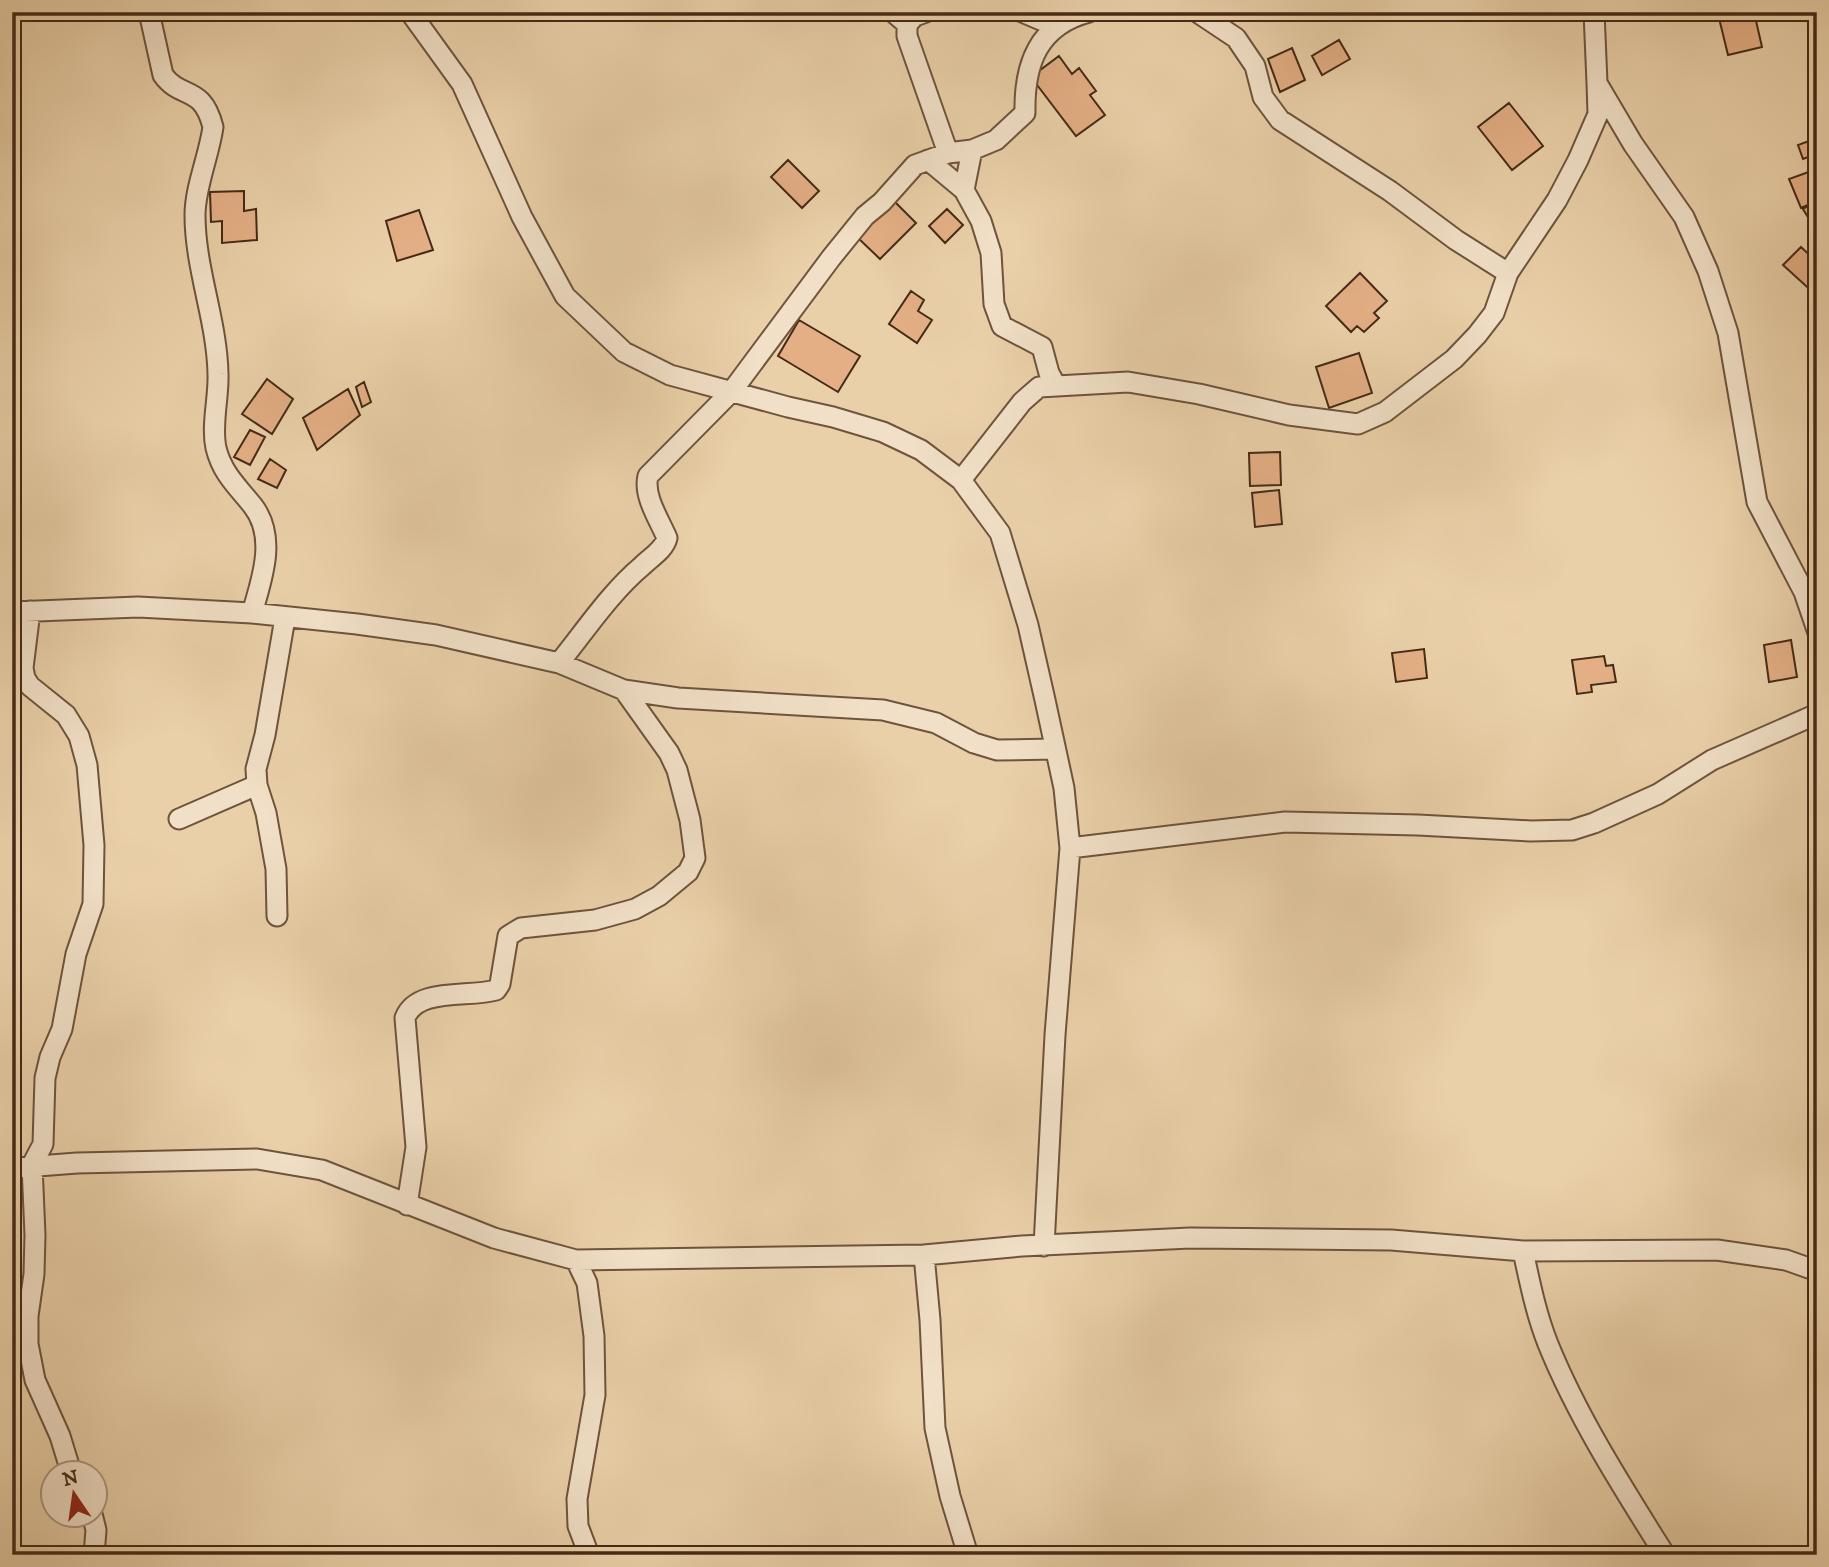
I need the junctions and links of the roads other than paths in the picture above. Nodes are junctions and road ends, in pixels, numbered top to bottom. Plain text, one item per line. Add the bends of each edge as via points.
1 (149, 12) edge
2 (410, 12) edge
3 (926, 12) edge
4 (1022, 12) edge
5 (1197, 12) edge
6 (1594, 12) edge
7 (1080, 13) edge
8 (900, 18) edge
9 (1055, 26) junction
10 (1597, 83) junction
11 (972, 150) junction
12 (948, 153) junction
13 (928, 160) junction
14 (964, 190) junction
15 (1508, 273) junction
16 (1055, 384) junction
17 (732, 391) junction
18 (961, 480) junction
19 (21, 611) edge
20 (252, 613) junction
21 (285, 618) junction
22 (1817, 630) edge
23 (559, 663) junction
24 (624, 690) junction
25 (1817, 714) edge
26 (1054, 749) junction
27 (257, 785) junction
28 (178, 819) dead end
29 (1070, 848) junction
30 (277, 916) dead end
31 (32, 1165) junction
32 (12, 1168) edge
33 (407, 1205) junction
34 (1044, 1246) junction
35 (1523, 1251) junction
36 (924, 1255) junction
37 (576, 1260) junction
38 (1817, 1271) edge
39 (67, 1458) edge
40 (96, 1528) edge
41 (94, 1555) edge
42 (589, 1555) edge
43 (968, 1555) edge
44 (1665, 1555) edge

1 - 20 street via 163,75 201,100 213,127 195,215 218,373 216,445 223,468 265,528 266,554
2 - 17 street via 462,84 565,296 624,352 670,375
3 - 8 street
4 - 9 street
5 - 15 street via 1236,38 1255,66 1263,97 1280,120
6 - 10 street
7 - 9 street
8 - 12 street
9 - 11 street via 1032,61 1024,87 1025,113 996,140
10 - 15 street via 1598,114 1578,160
10 - 22 street via 1684,217 1708,271 1728,332 1757,502 1804,592
11 - 12 street
11 - 14 street
12 - 13 street
13 - 14 street
13 - 17 street via 915,165 865,216
14 - 16 street via 991,253 994,304 1002,326 1042,347
15 - 16 street via 1494,313 1454,359 1385,412 1358,424 1289,415 1128,382
16 - 18 street via 1039,387 1022,402
17 - 18 street via 883,432 921,450
17 - 23 street via 648,476 646,485 666,544 618,590
18 - 26 street via 1000,533 1028,625
19 - 20 street via 138,607
19 - 31 street via 25,678 66,715 79,736 87,765 94,845 93,905 45,1078 43,1144
20 - 21 street
21 - 23 street via 436,635
21 - 27 street via 256,769
23 - 24 street
24 - 26 street via 678,698 884,709 936,723 997,750
24 - 33 street via 677,769 695,858 688,872 635,909 595,920 511,932 496,990 427,998 408,1010 416,1147
25 - 29 street via 1712,760 1658,794 1572,830 1285,822
26 - 29 street via 1064,788
27 - 28 street
27 - 30 street via 276,869
29 - 34 street
31 - 32 street
31 - 33 street via 257,1159 322,1170
31 - 39 street via 35,1235 28,1344 35,1380
33 - 37 street via 495,1238
34 - 35 street via 1190,1238 1364,1240
34 - 36 street
35 - 38 street via 1717,1250 1786,1260
35 - 44 street via 1548,1345 1610,1464
36 - 37 street
36 - 43 street via 934,1428
37 - 42 street via 587,1283 594,1336 595,1395 577,1499 578,1526
40 - 41 street

